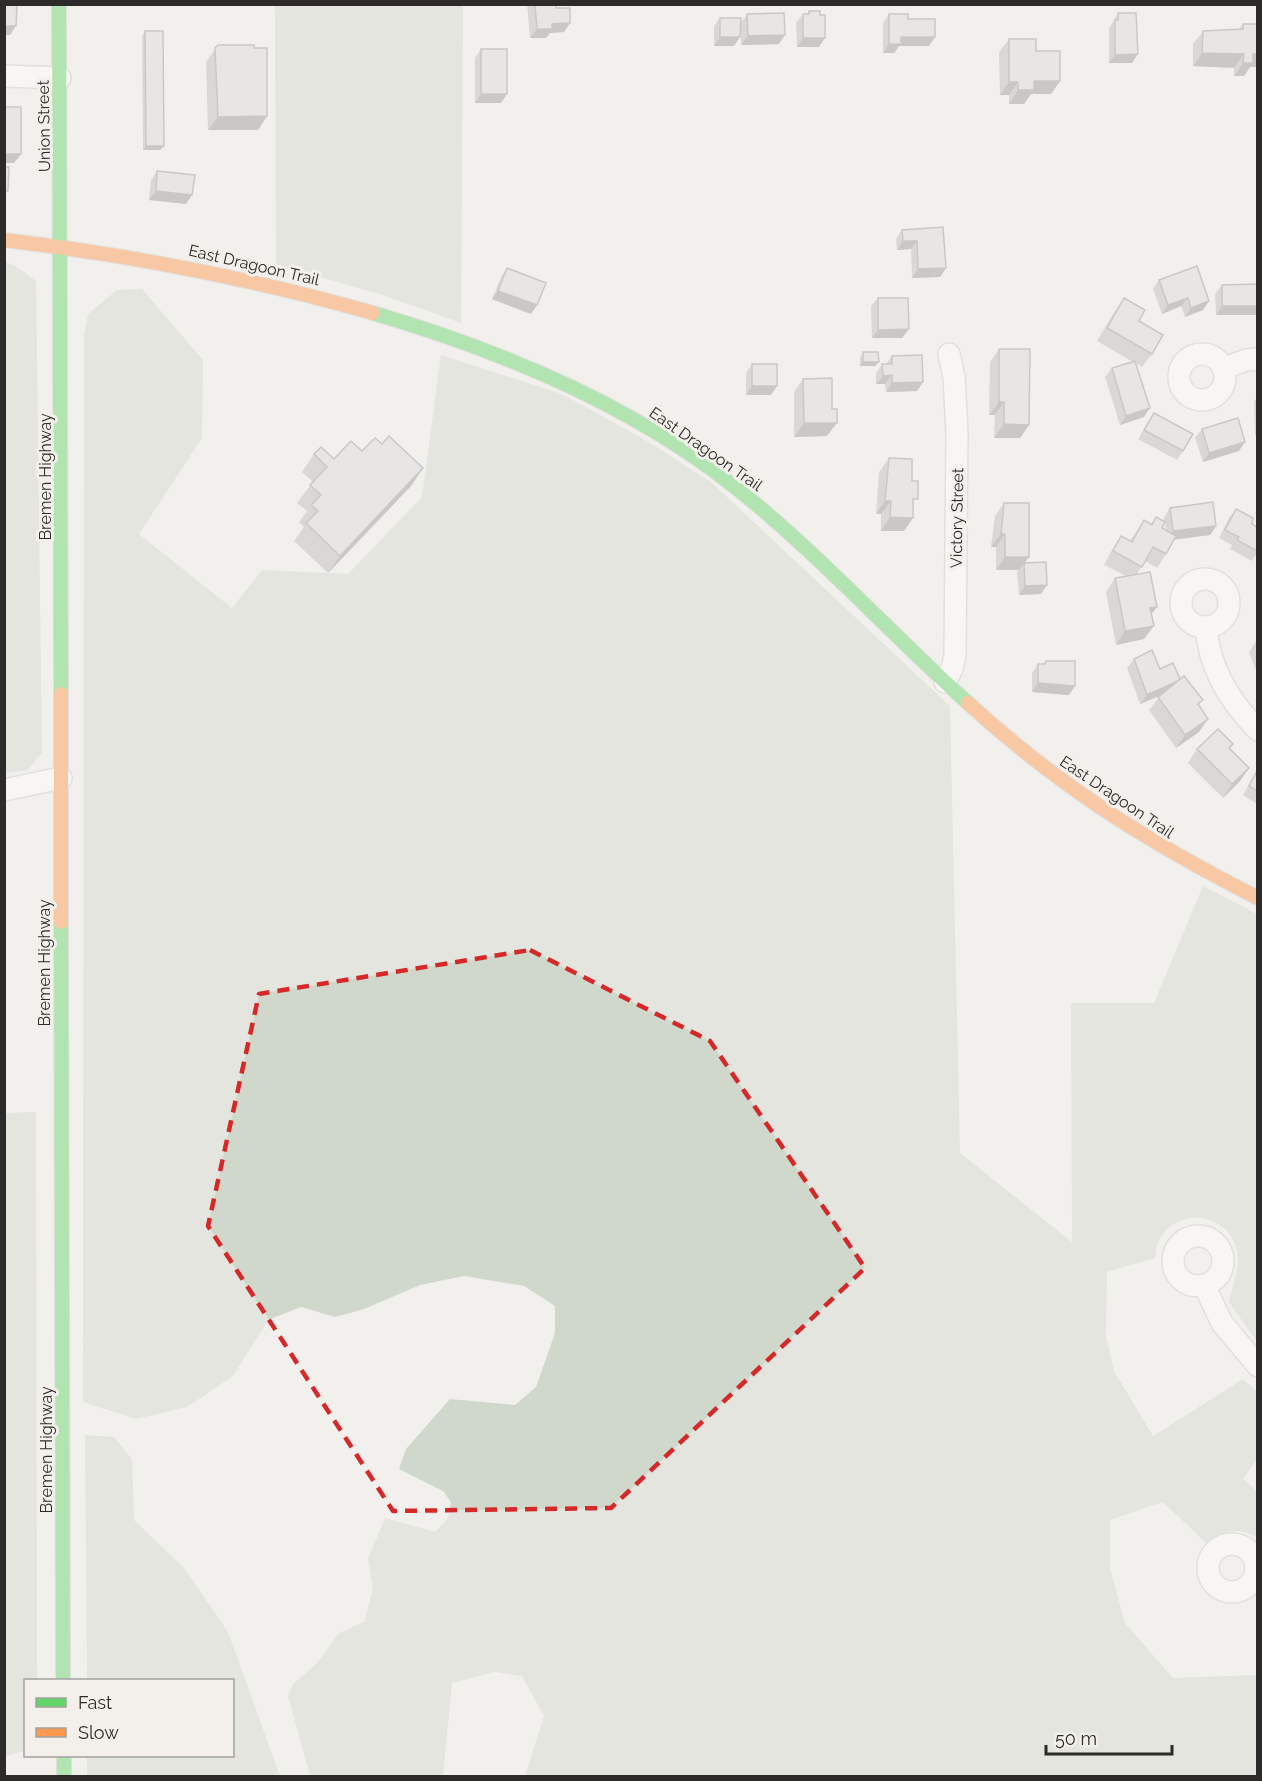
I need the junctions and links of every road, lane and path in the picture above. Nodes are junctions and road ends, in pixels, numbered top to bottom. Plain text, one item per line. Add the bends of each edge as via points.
1 (59, 4) edge
2 (4, 76) edge
3 (60, 78) junction
4 (4, 240) edge
5 (62, 246) junction
6 (949, 354) dead end
7 (1257, 359) edge
8 (1224, 368) dead end
9 (1206, 627) dead end
10 (945, 682) junction
11 (1257, 730) edge
12 (61, 778) junction
13 (4, 790) edge
14 (1257, 898) edge
15 (1204, 1285) dead end
16 (1257, 1366) edge
17 (63, 1679) edge
18 (64, 1757) edge
19 (64, 1776) edge

1 - 3 main road, Union Street
2 - 3 street
3 - 5 main road, Union Street
4 - 5 main road, East Dragoon Trail
5 - 10 main road, East Dragoon Trail via 263,282 335,301 432,333 574,388 658,434 732,484
5 - 12 main road, Bremen Highway
6 - 10 street, Victory Street via 954,376 958,498 955,656
7 - 8 street
9 - 11 street via 1208,645 1226,691
10 - 14 main road, East Dragoon Trail via 1076,792 1142,836
12 - 13 street
12 - 17 main road, Bremen Highway
15 - 16 street via 1222,1323
18 - 19 main road

